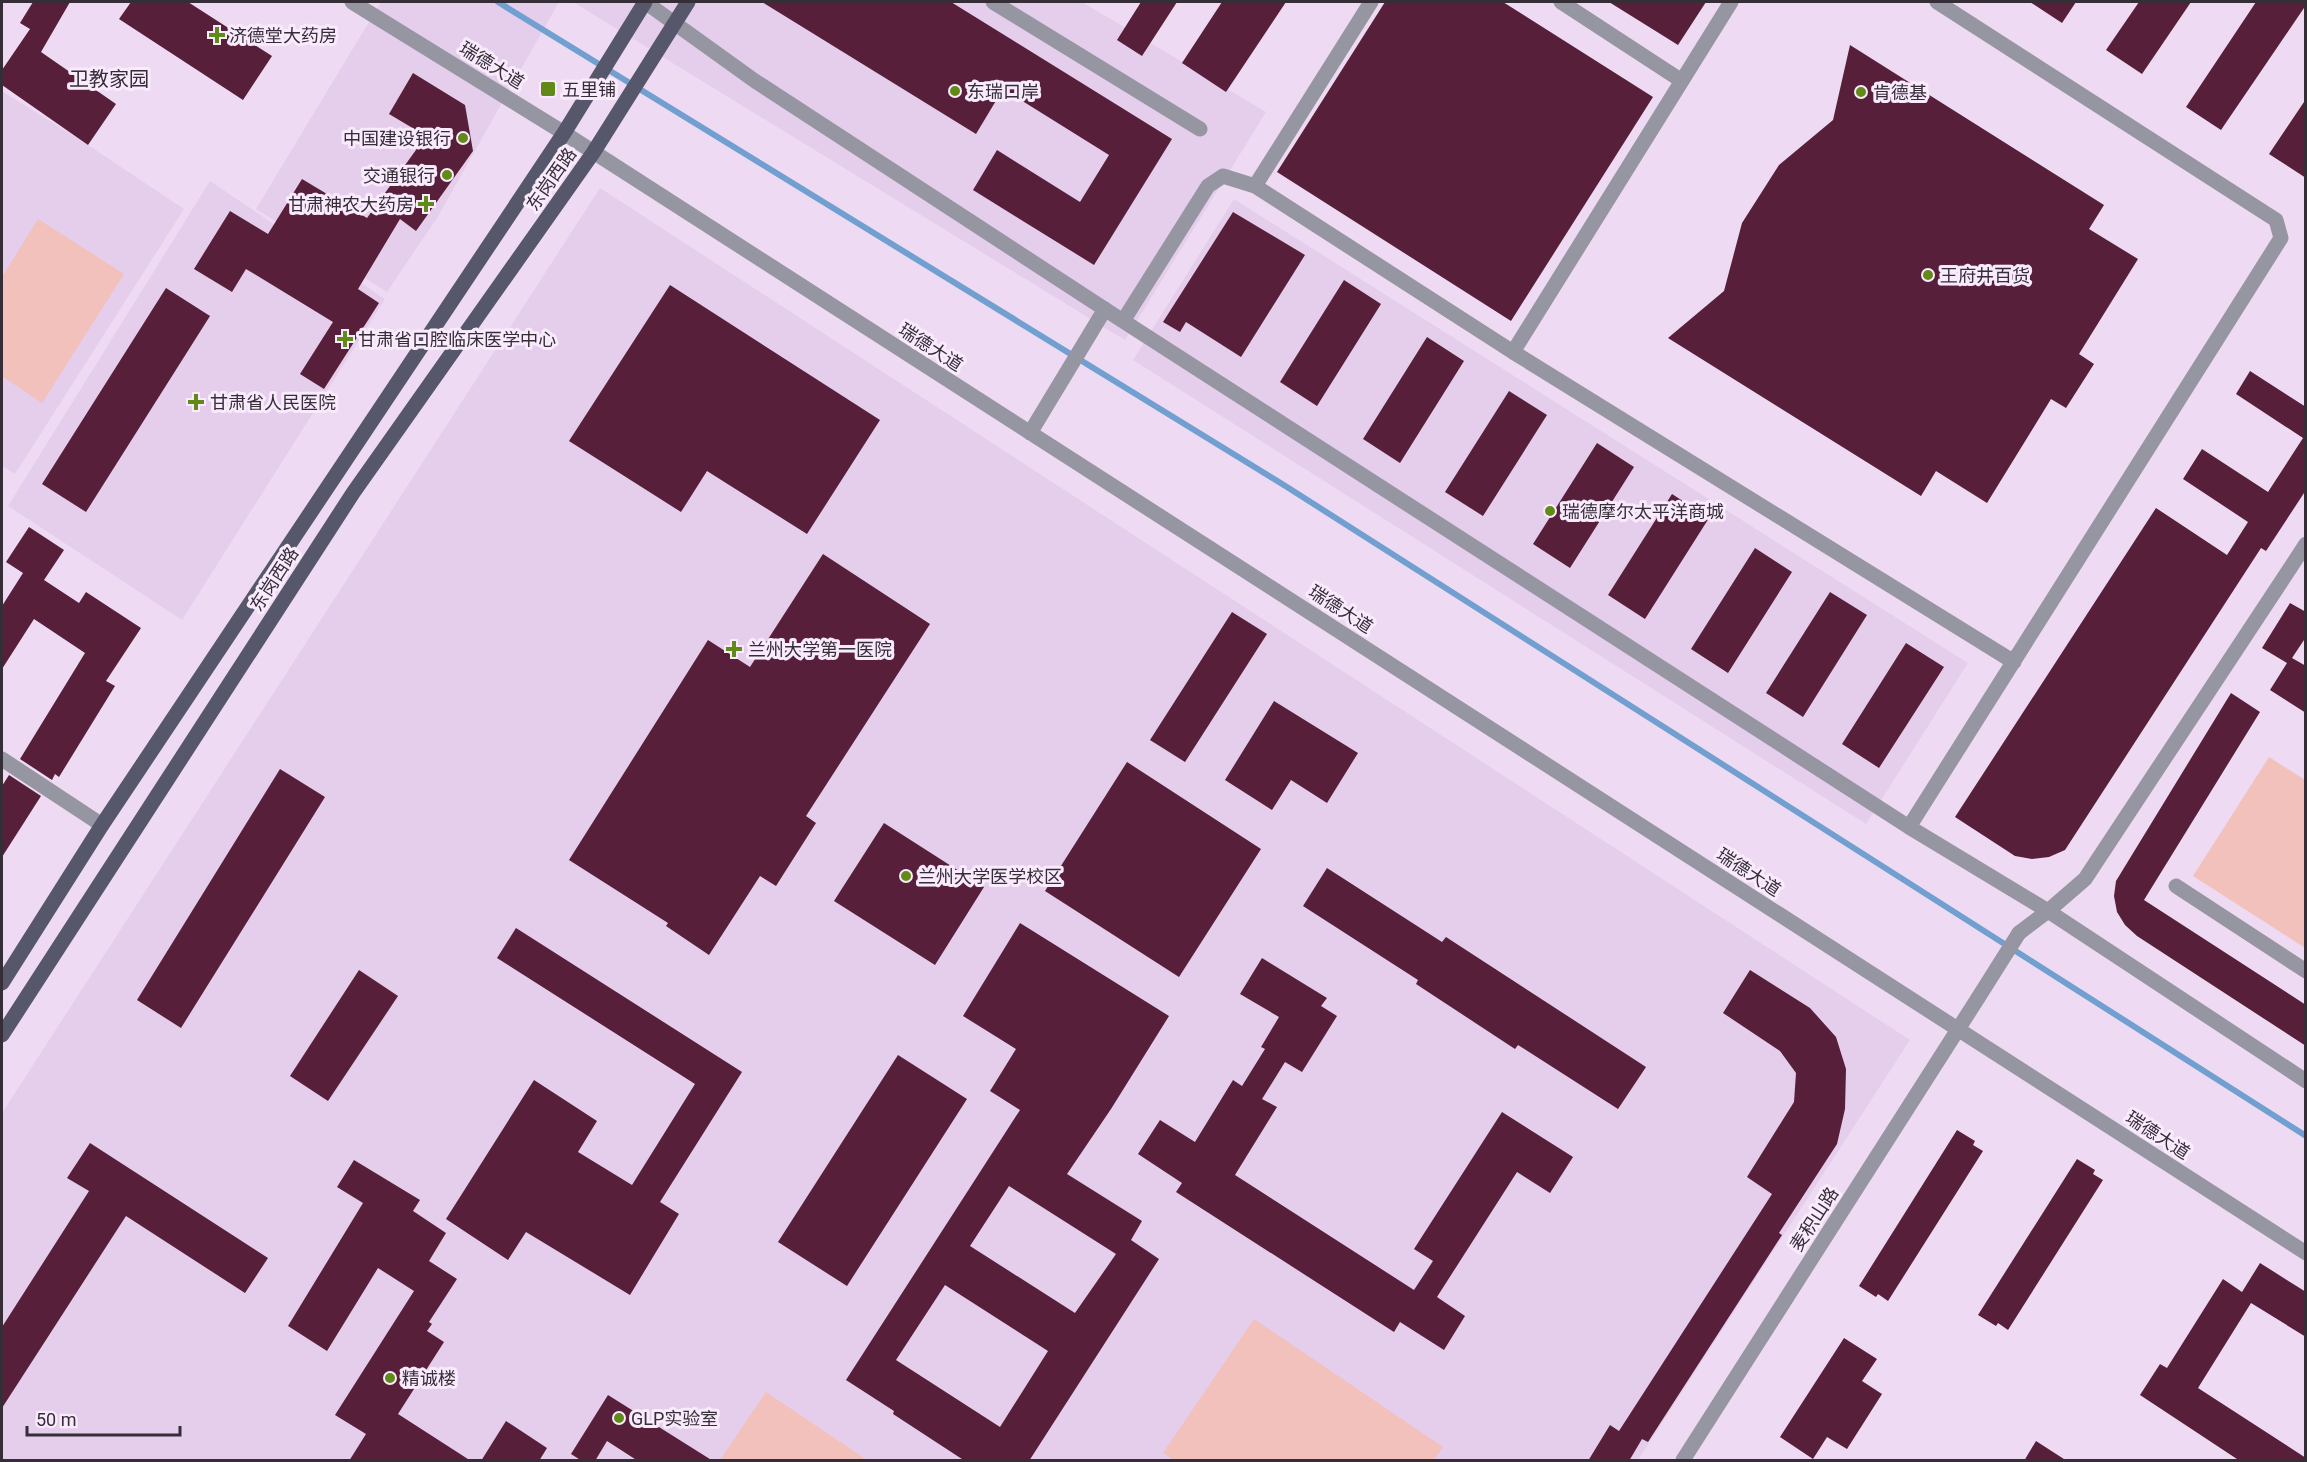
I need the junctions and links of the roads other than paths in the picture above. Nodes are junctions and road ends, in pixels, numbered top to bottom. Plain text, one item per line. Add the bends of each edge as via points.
1 (352, 2) edge
2 (645, 2) edge
3 (688, 2) edge
4 (993, 2) edge
5 (1371, 2) edge
6 (1561, 2) edge
7 (1731, 2) edge
8 (1937, 2) edge
9 (675, 25) junction
10 (1682, 81) junction
11 (1200, 129) dead end
12 (564, 133) junction
13 (593, 153) junction
14 (1255, 186) junction
15 (1105, 309) junction
16 (1123, 321) junction
17 (1513, 352) junction
18 (1030, 433) junction
19 (2306, 544) edge
20 (2014, 662) junction
21 (2, 759) edge
22 (102, 825) junction
23 (1909, 826) junction
24 (2176, 886) dead end
25 (2048, 911) junction
26 (2306, 971) edge
27 (2, 983) edge
28 (1960, 1030) junction
29 (2, 1035) edge
30 (2306, 1081) edge
31 (2306, 1253) edge
32 (1683, 1461) edge

1 - 12 street, 瑞德大道
2 - 9 street
2 - 12 main road, 东岗西路
3 - 9 main road, 东岗西路
4 - 11 street
5 - 14 street
6 - 10 street
7 - 10 street
8 - 20 street via 2276,220 2281,238
9 - 13 main road, 东岗西路
9 - 15 street
10 - 17 street
12 - 13 street, 瑞德大道
12 - 22 main road, 东岗西路
13 - 18 street, 瑞德大道
13 - 29 main road, 东岗西路 via 353,493
14 - 16 street via 1223,176 1208,186
14 - 17 street
15 - 16 street
15 - 18 street
16 - 23 street
17 - 20 street
18 - 28 street, 瑞德大道
19 - 25 street via 2085,879
20 - 23 street
21 - 22 street
22 - 27 main road, 东岗西路
23 - 25 street
24 - 26 street
25 - 28 street, 麦积山路, bridge via 2019,933
25 - 30 street
28 - 31 street, 瑞德大道
28 - 32 street, 麦积山路

